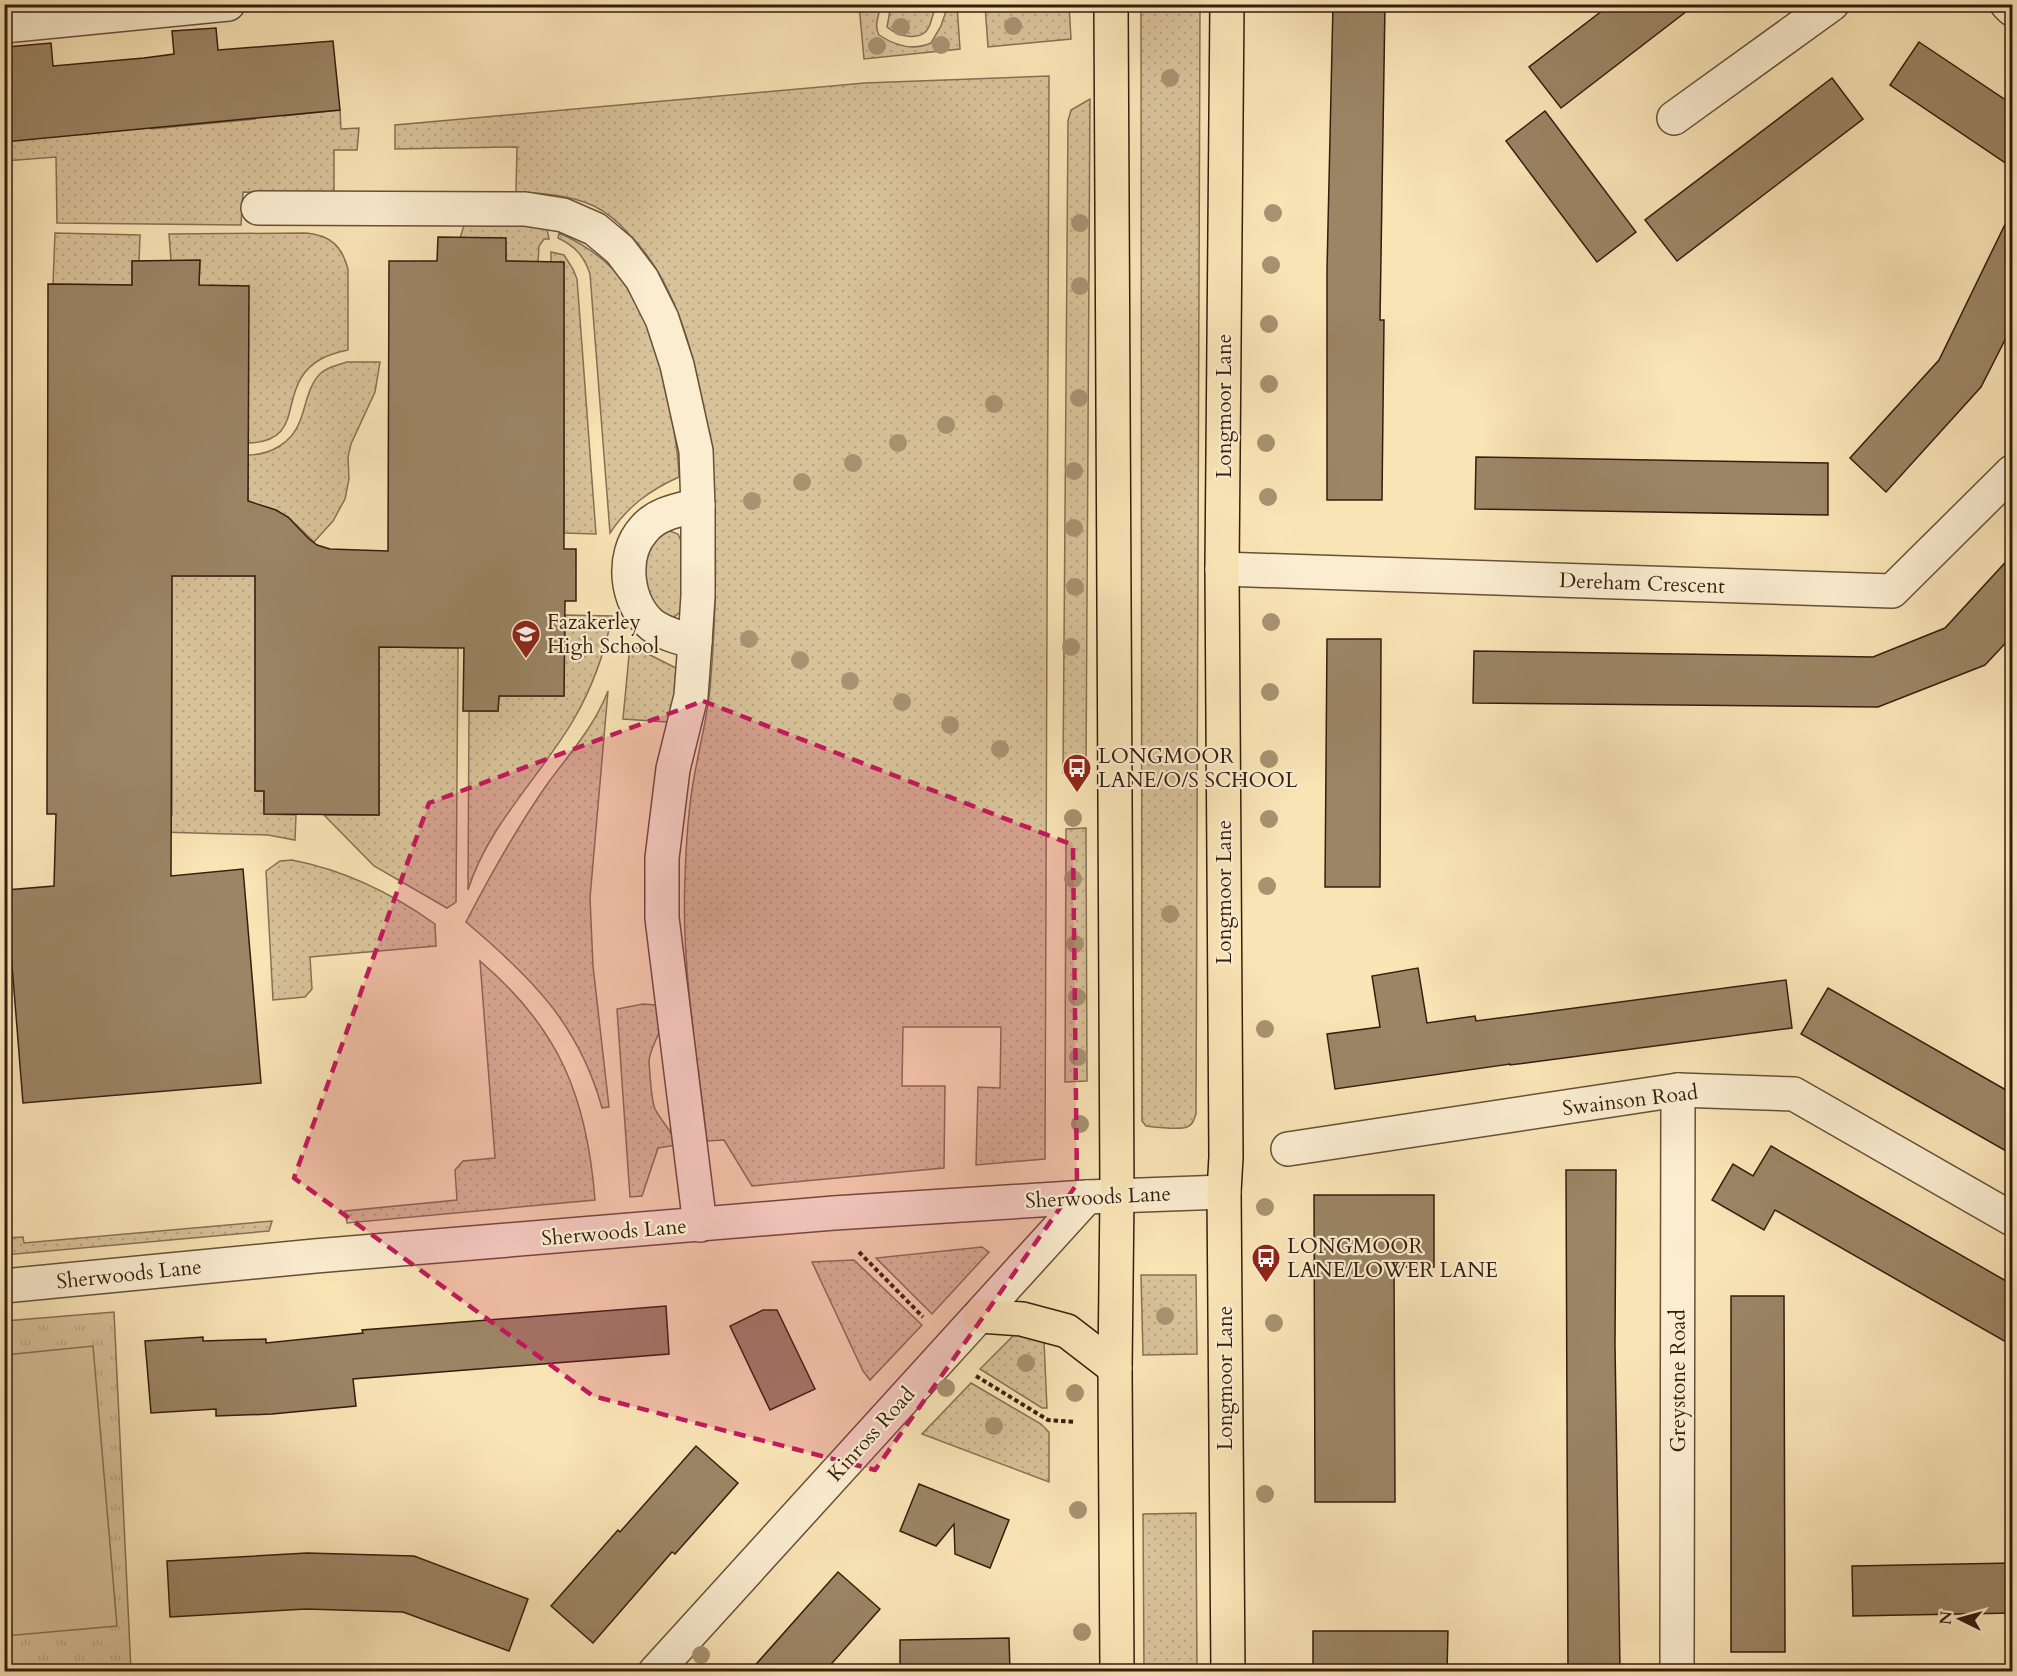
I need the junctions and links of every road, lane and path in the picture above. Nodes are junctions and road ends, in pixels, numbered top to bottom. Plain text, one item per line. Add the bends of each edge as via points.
1 (228, 4) edge
2 (1110, 4) edge
3 (1227, 4) edge
4 (1832, 4) edge
5 (2007, 4) edge
6 (2013, 9) edge
7 (4, 26) edge
8 (1674, 118) dead end
9 (258, 208) dead end
10 (2013, 472) edge
11 (698, 505) junction
12 (1222, 569) junction
13 (695, 642) junction
14 (1678, 1090) junction
15 (1288, 1149) dead end
16 (1224, 1192) junction
17 (1102, 1196) junction
18 (2013, 1219) edge
19 (700, 1225) junction
20 (4, 1286) edge
21 (980, 1316) junction
22 (952, 1346) junction
23 (1116, 1368) junction
24 (1116, 1424) junction
25 (655, 1671) edge
26 (1117, 1671) edge
27 (1228, 1671) edge
28 (1677, 1671) edge

1 - 7 street
2 - 17 main road
3 - 12 main road, Longmoor Lane
4 - 8 street
5 - 6 street
9 - 11 street via 525,209 563,215 596,230 620,250 642,279 662,319 689,412 696,451
10 - 12 street, Dereham Crescent via 1892,591
11 - 13 street
11 - 13 street via 670,512 644,529 630,559 629,580 643,617 654,627
12 - 16 main road, Longmoor Lane
13 - 19 street via 691,696 673,769 664,847 662,918
14 - 15 street, Swainson Road
14 - 18 street, Swainson Road via 1794,1094
14 - 28 street, Greystone Road
16 - 17 street, Sherwoods Lane
16 - 27 main road, Longmoor Lane
17 - 19 street, Sherwoods Lane
17 - 21 street, Kinross Road
17 - 23 main road
19 - 20 street, Sherwoods Lane
21 - 22 street, Kinross Road
21 - 23 main road via 1022,1319 1067,1332
22 - 24 path via 976,1375 1048,1420
22 - 25 street, Kinross Road
23 - 24 main road
24 - 26 main road

